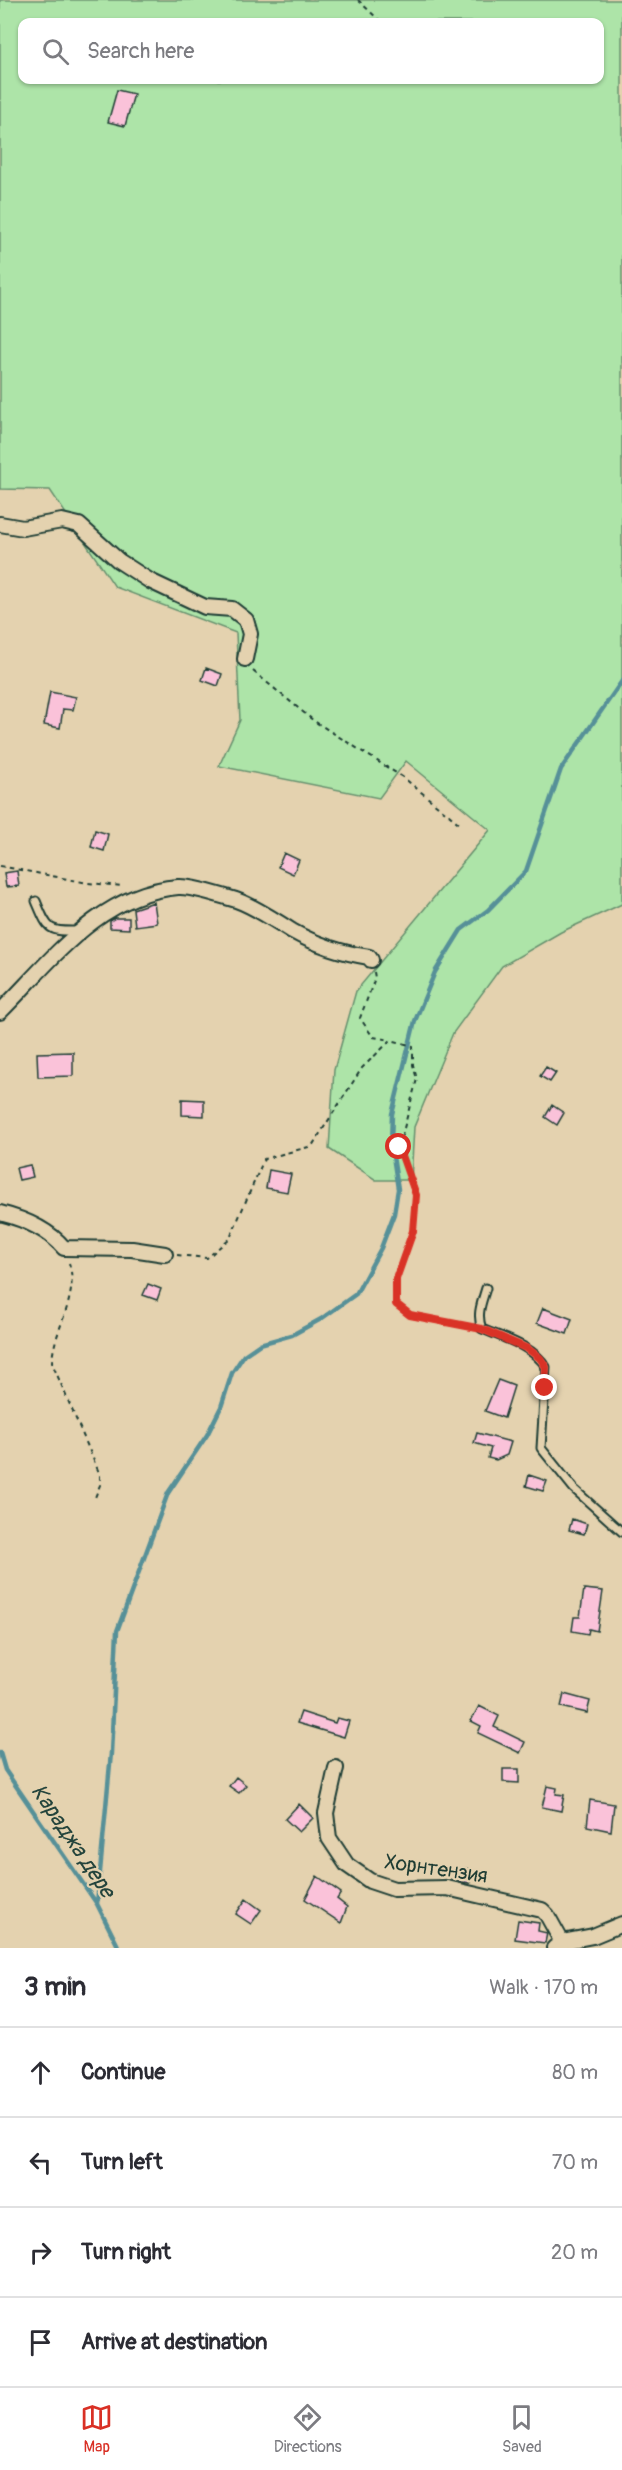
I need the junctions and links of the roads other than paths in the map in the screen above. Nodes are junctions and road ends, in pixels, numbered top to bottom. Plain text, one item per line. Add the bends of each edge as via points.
1 (0, 524) edge
2 (245, 659) road end
3 (36, 901) dead end
4 (81, 930) junction
5 (371, 960) road end
6 (0, 1012) edge
7 (0, 1213) edge
8 (165, 1254) road end
9 (486, 1288) dead end
10 (622, 1532) edge
11 (336, 1768) dead end
12 (622, 1924) edge
13 (558, 1945) edge

1 - 2 street via 23,528 62,521 79,525 119,561 150,581 205,607 232,609 246,620 250,634
3 - 4 lane via 46,926 55,932
4 - 5 street via 110,909 146,894 180,887 236,900 294,932
4 - 6 street
7 - 8 street via 54,1236 64,1248 132,1249
9 - 10 lane via 479,1314 482,1329 528,1349 540,1358 548,1374 541,1448 574,1489
11 - 13 street, Хорнтензия via 326,1813 328,1838 347,1865 370,1881 394,1889 447,1888 542,1910 548,1915
12 - 13 street

